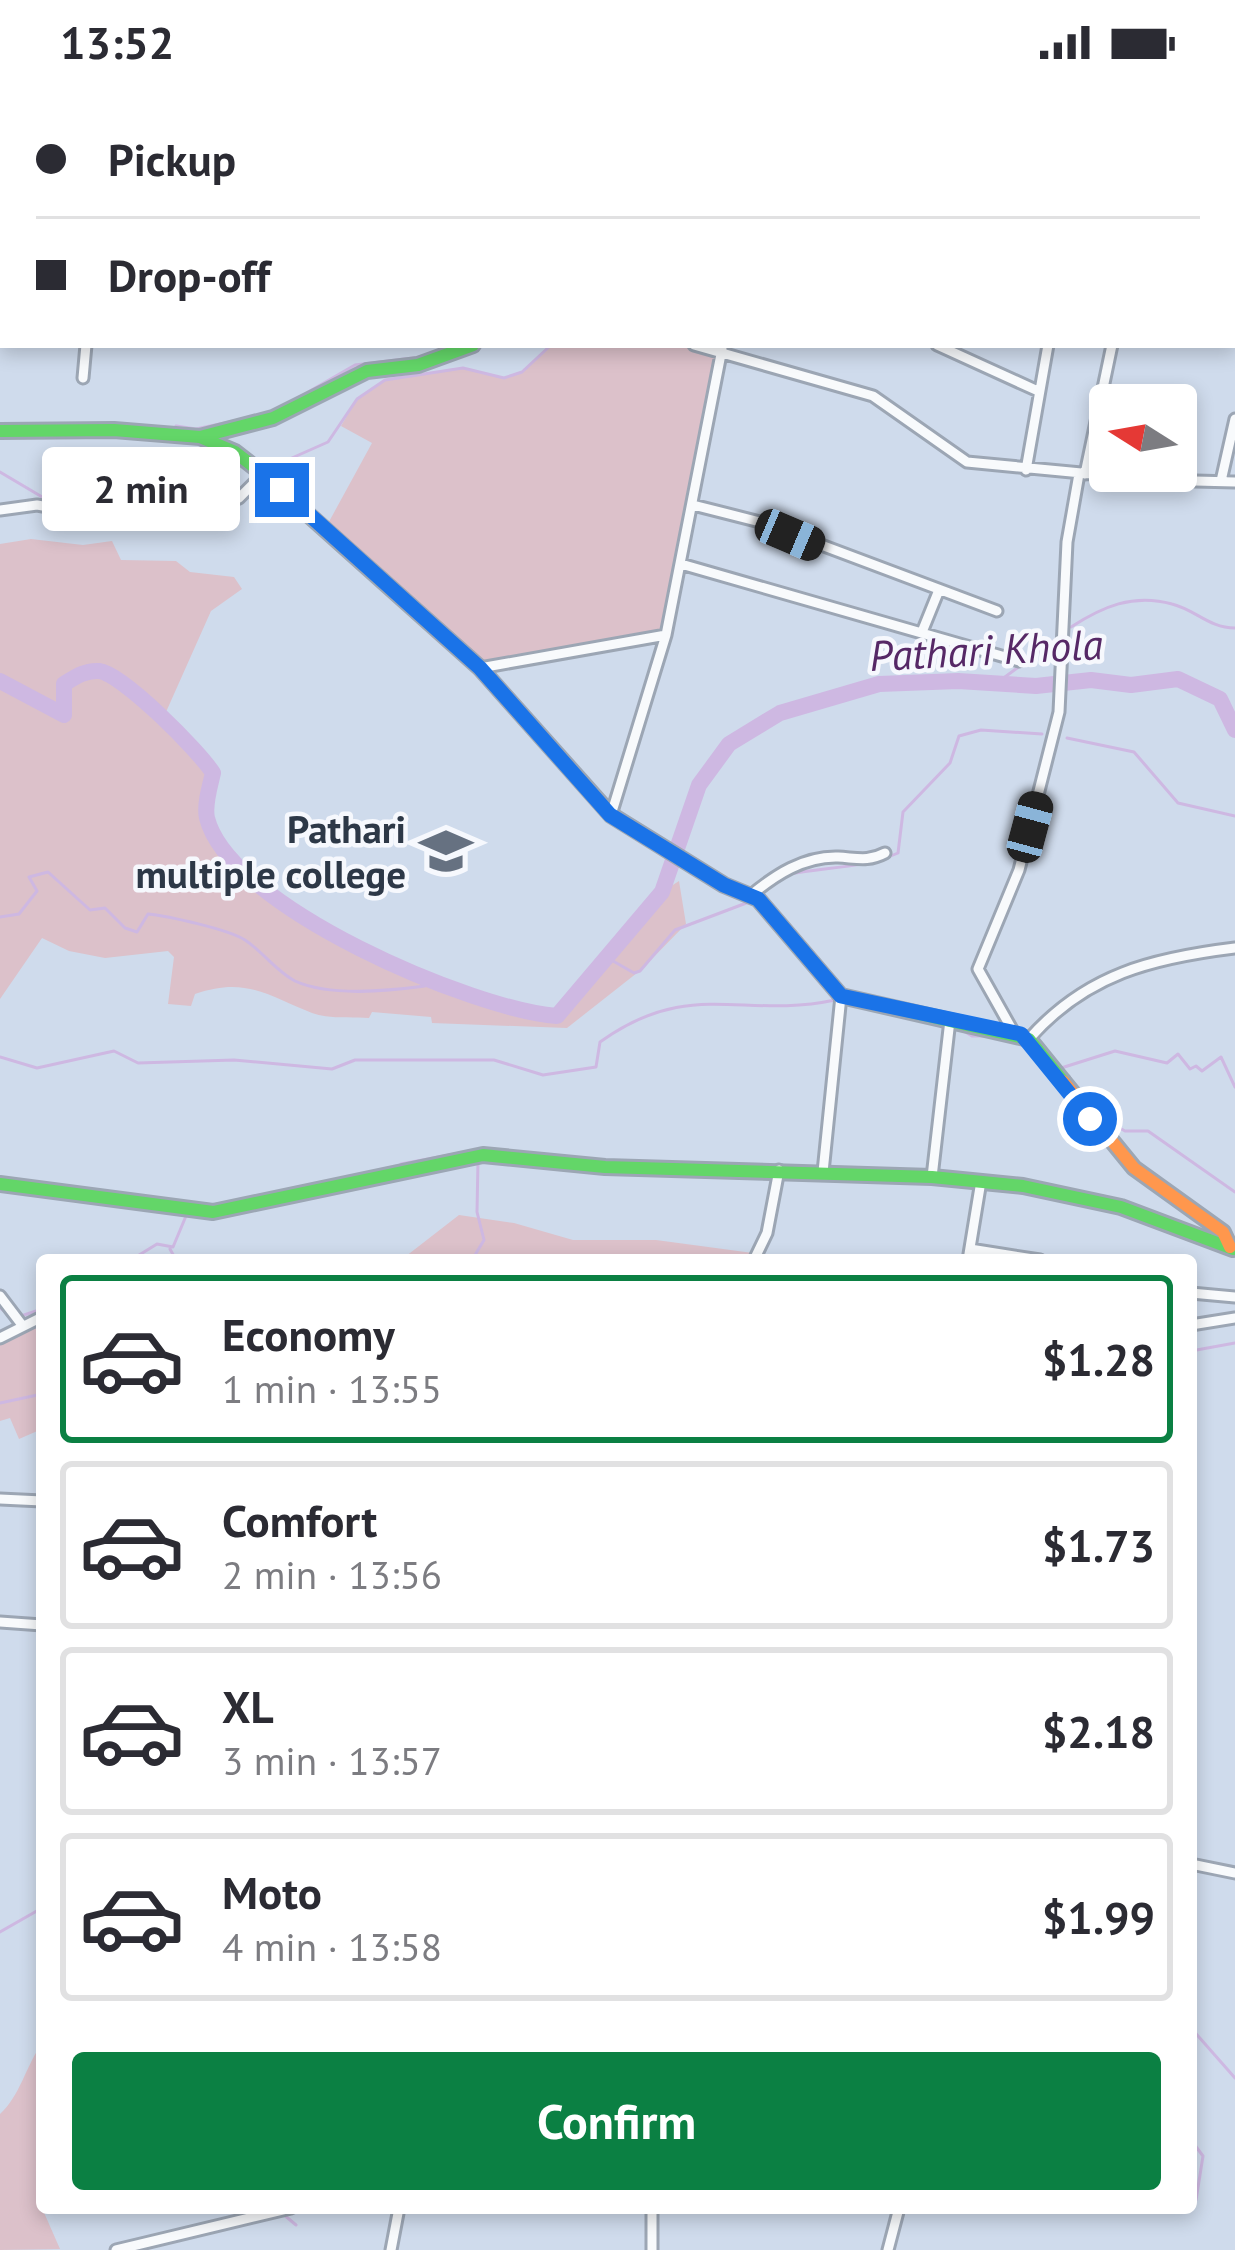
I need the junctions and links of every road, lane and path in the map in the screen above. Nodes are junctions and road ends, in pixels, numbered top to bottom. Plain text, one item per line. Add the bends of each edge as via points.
1 (86, 348) edge
2 (468, 348) edge
3 (723, 348) edge
4 (944, 348) edge
5 (1047, 348) edge
6 (1111, 348) edge
7 (83, 378) dead end
8 (1038, 391) junction
9 (1235, 419) edge
10 (0, 431) edge
11 (200, 437) junction
12 (1026, 470) junction
13 (263, 474) junction
14 (1082, 474) junction
15 (1220, 482) junction
16 (1235, 482) edge
17 (693, 505) junction
18 (0, 510) edge
19 (681, 564) junction
20 (939, 590) junction
21 (997, 611) dead end
22 (922, 632) junction
23 (666, 635) junction
24 (1019, 661) dead end
25 (480, 668) junction
26 (610, 815) junction
27 (885, 854) dead end
28 (750, 896) junction
29 (1235, 948) edge
30 (841, 996) junction
31 (950, 1020) junction
32 (1014, 1033) junction
33 (1029, 1039) junction
34 (779, 1170) junction
35 (823, 1172) junction
36 (932, 1177) junction
37 (981, 1181) junction
38 (0, 1184) edge
39 (1233, 1248) edge
40 (757, 1254) edge
41 (969, 1254) edge
42 (1197, 1294) edge
43 (0, 1296) edge
44 (1235, 1298) edge
45 (1234, 1318) edge
46 (36, 1319) edge
47 (1197, 1324) edge
48 (22, 1325) junction
49 (0, 1339) edge
50 (0, 1499) edge
51 (36, 1502) edge
52 (0, 1622) edge
53 (36, 1625) edge
54 (1197, 1865) edge
55 (1235, 1873) edge
56 (266, 2214) edge
57 (398, 2214) edge
58 (652, 2214) edge
59 (897, 2214) edge
60 (116, 2250) edge
61 (391, 2250) edge
62 (652, 2250) edge
63 (888, 2250) edge

1 - 7 street
2 - 11 street via 367,371 273,418
3 - 12 street via 873,396 967,461
3 - 17 street
4 - 8 street
5 - 8 street
6 - 14 street
8 - 12 street
9 - 15 street
10 - 11 street
11 - 13 street
12 - 14 street
13 - 18 street via 224,503 100,517 37,505
13 - 25 street
14 - 15 street
14 - 32 street via 1066,542 1059,712 1019,870 978,969
15 - 16 street
17 - 19 street
17 - 20 street
19 - 22 street
19 - 23 street
20 - 21 street
20 - 22 street
22 - 24 street
23 - 25 street
23 - 26 street
25 - 26 street
26 - 28 street
27 - 28 street via 809,862
28 - 30 street
29 - 33 street via 1182,954 1084,987
30 - 31 street
30 - 35 street
31 - 32 street
31 - 36 street
32 - 33 street
33 - 39 street via 1134,1168 1223,1232
34 - 35 street
34 - 38 street via 483,1155 213,1212
34 - 40 street
35 - 36 street
36 - 37 street
37 - 39 street via 1121,1207
37 - 41 street
42 - 44 street
43 - 48 street
45 - 47 street
46 - 48 street
48 - 49 street
50 - 51 street
52 - 53 street
54 - 55 street
56 - 60 street
57 - 61 street
58 - 62 street
59 - 63 street

